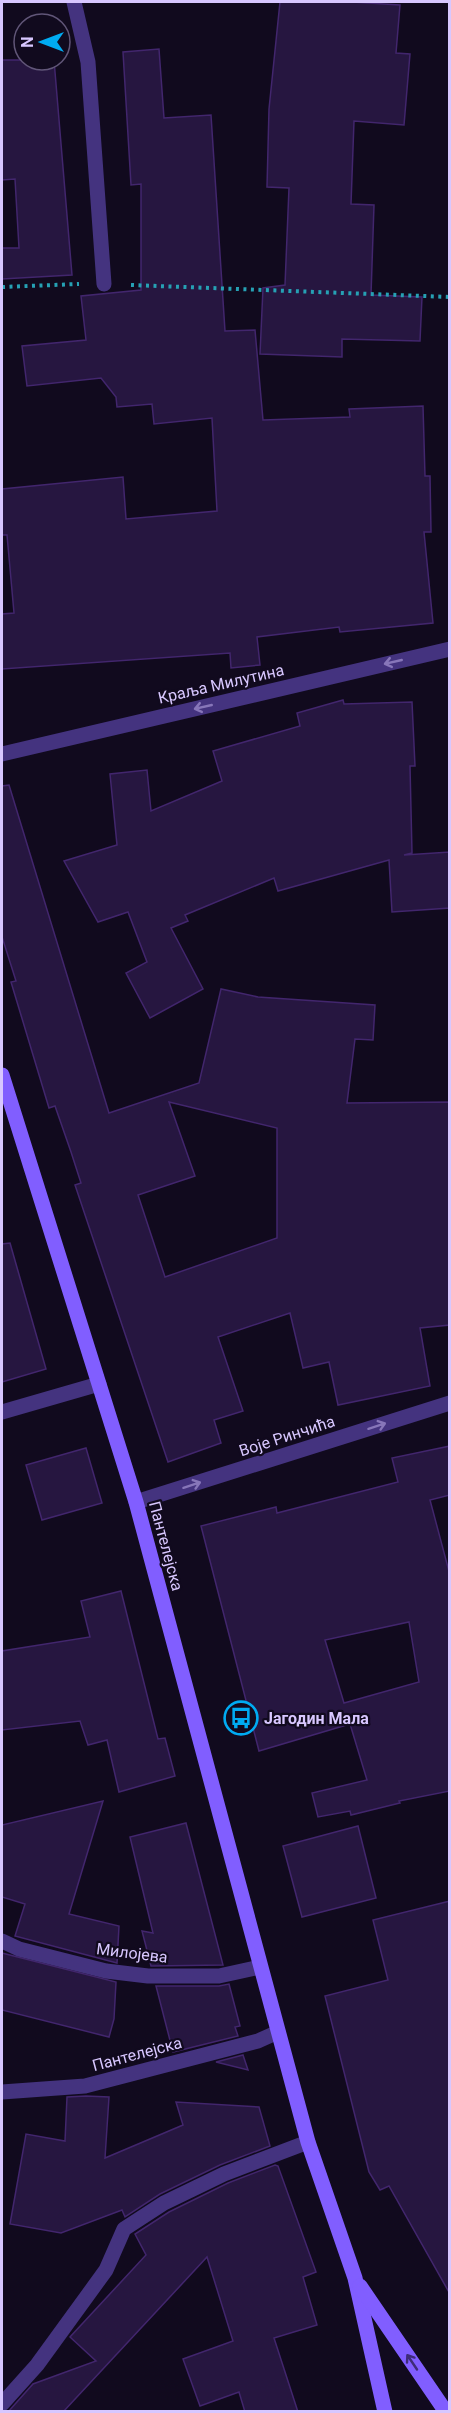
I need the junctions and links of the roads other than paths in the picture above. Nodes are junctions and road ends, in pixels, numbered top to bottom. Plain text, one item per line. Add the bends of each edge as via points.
1 (74, 2) edge
2 (104, 284) road end
3 (450, 649) edge
4 (2, 754) edge
5 (2, 1075) edge
6 (99, 1384) junction
7 (450, 1403) edge
8 (2, 1412) edge
9 (136, 1502) junction
10 (2, 1941) edge
11 (260, 1967) junction
12 (278, 2032) junction
13 (2, 2092) edge
14 (308, 2142) junction
15 (355, 2278) junction
16 (2, 2404) edge
17 (385, 2412) edge
18 (446, 2412) edge

1 - 2 street via 87,62
3 -> 4 street, Краља Милутина
5 - 6 main road, Пантелејска
6 - 8 street
6 - 9 main road, Пантелејска
9 -> 7 street, Воје Ринчића
9 - 11 main road, Пантелејска
10 - 11 street, Милојева via 106,1971 148,1976 219,1976
11 - 12 main road, Пантелејска
12 - 13 street, Пантелејска via 258,2041 85,2086
12 - 14 main road, Пантелејска
14 - 15 main road, Пантелејска
14 - 16 street via 224,2174 164,2203 124,2229 106,2270 37,2366
15 - 17 main road, Пантелејска
18 -> 15 main road, Пантелејска

